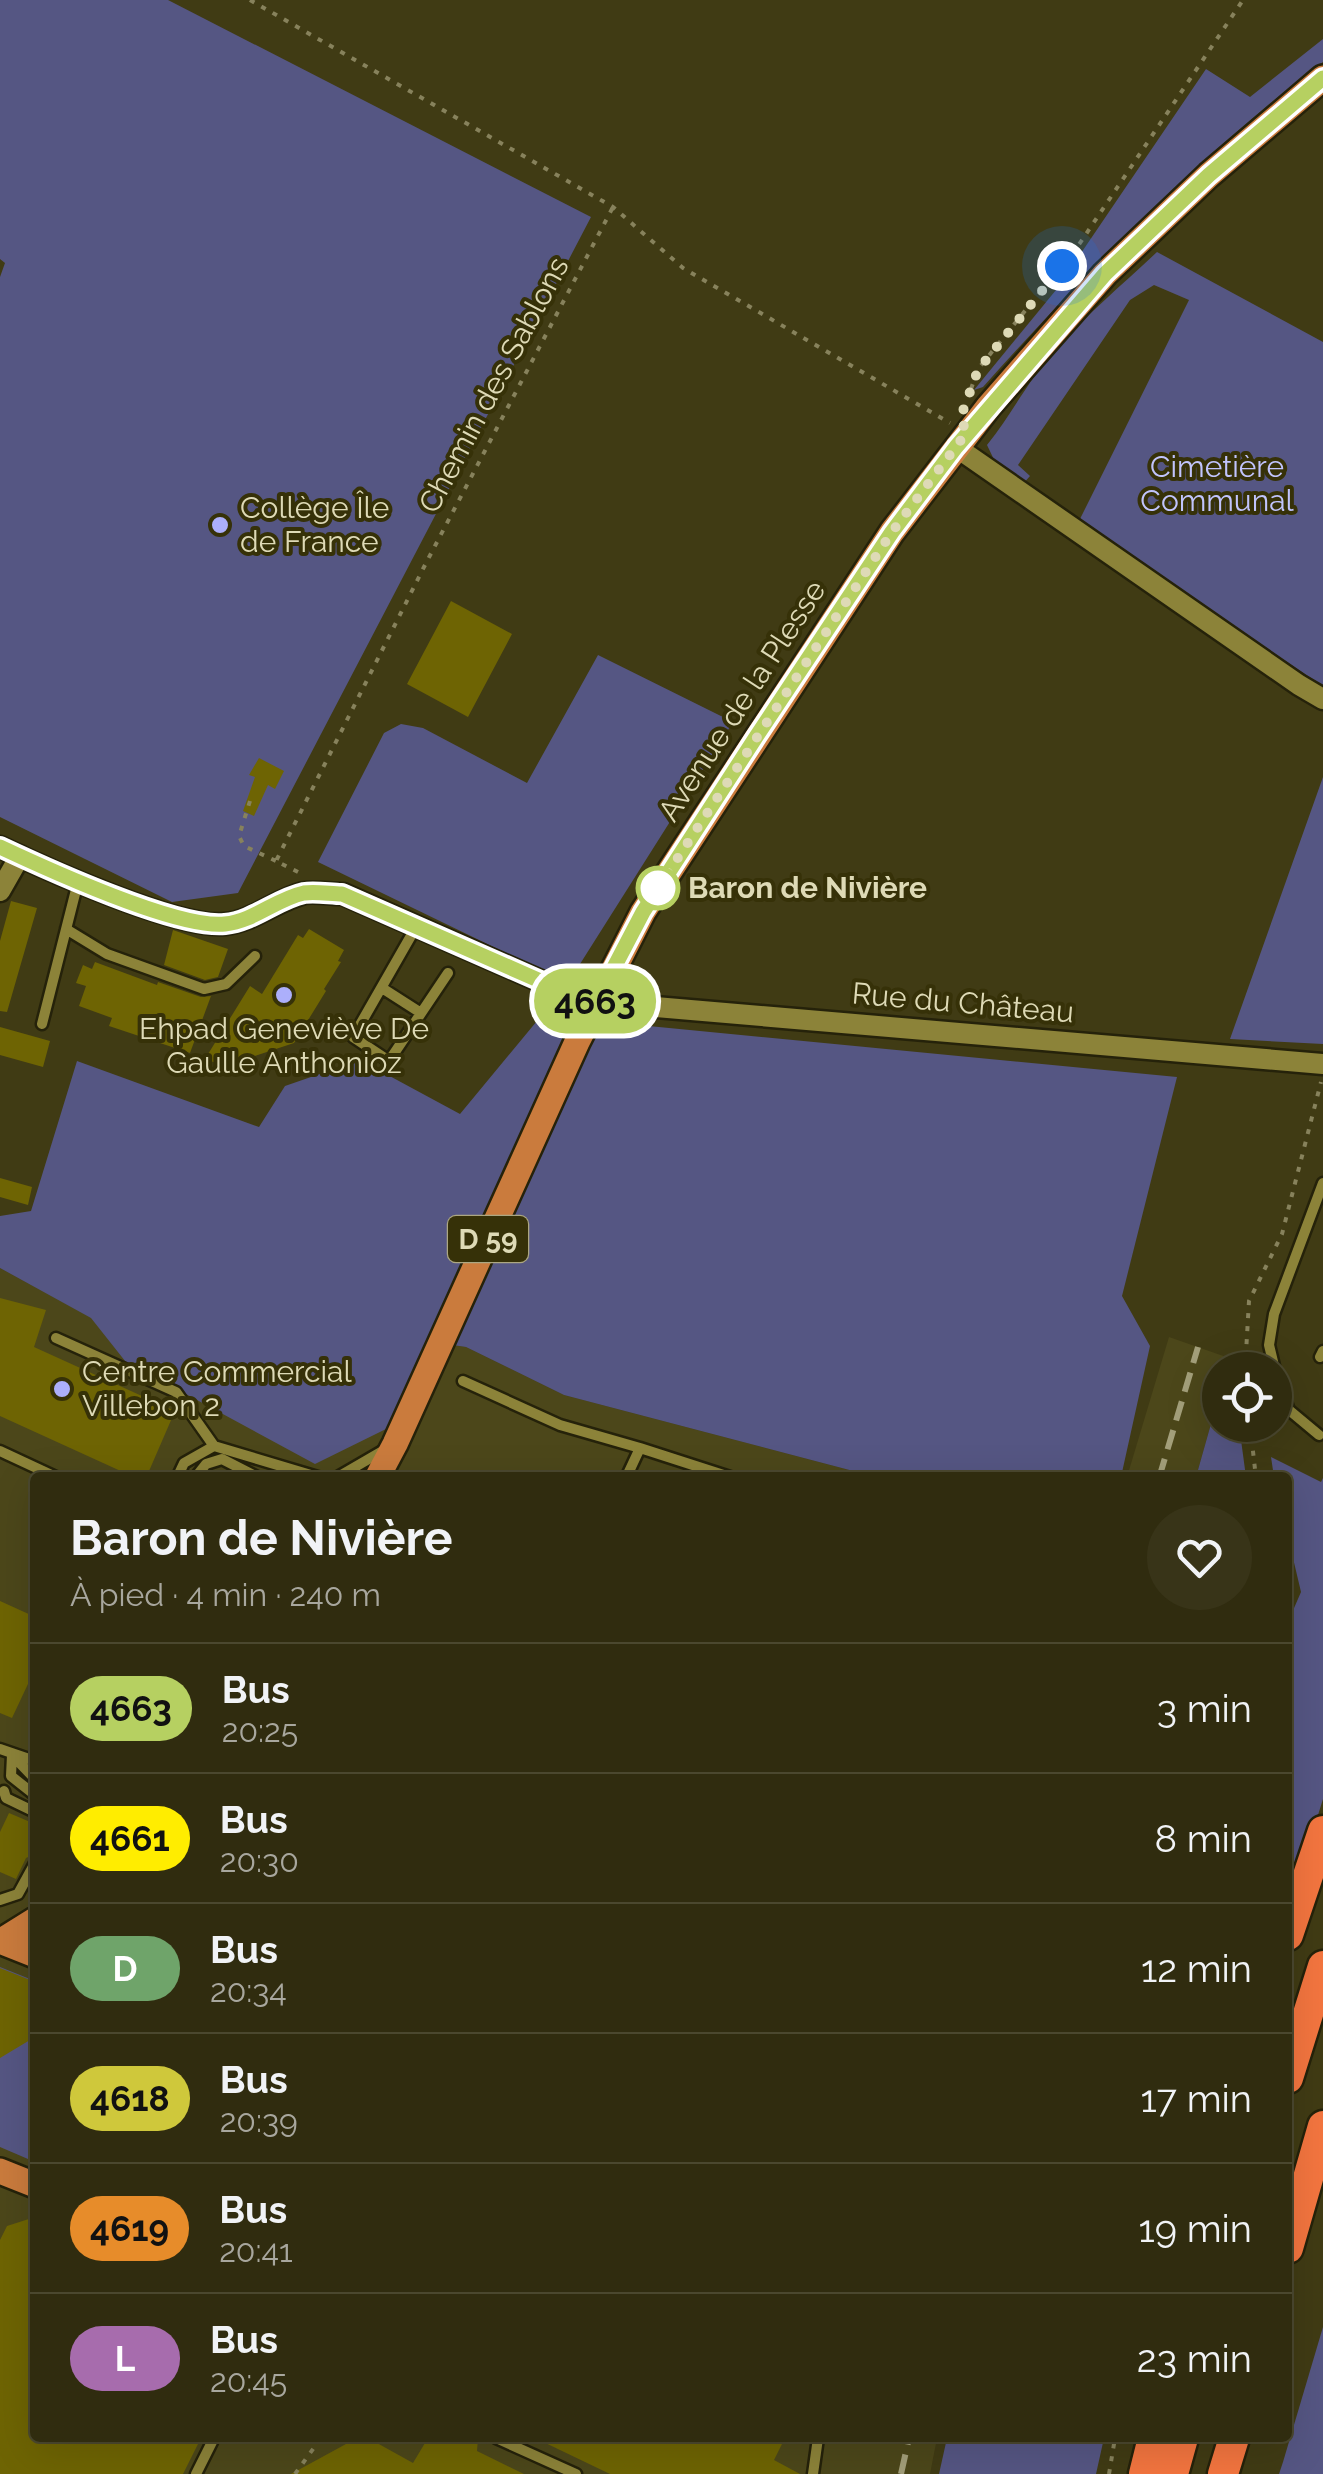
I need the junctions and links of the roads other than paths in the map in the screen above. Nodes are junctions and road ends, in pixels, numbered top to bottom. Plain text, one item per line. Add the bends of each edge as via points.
1 (1323, 78) edge
2 (961, 440) junction
3 (1323, 699) edge
4 (10, 852) edge
5 (79, 881) junction
6 (0, 892) edge
7 (416, 926) junction
8 (66, 929) junction
9 (256, 956) dead end
10 (448, 973) dead end
11 (382, 988) junction
12 (596, 1002) junction
13 (421, 1013) junction
14 (42, 1024) dead end
15 (1323, 1064) edge
16 (1323, 1182) edge
17 (56, 1338) dead end
18 (1271, 1352) edge
19 (463, 1381) dead end
20 (1292, 1413) edge
21 (1319, 1436) dead end
22 (395, 1444) junction
23 (214, 1446) junction
24 (640, 1448) junction
25 (0, 1452) edge
26 (45, 1472) edge
27 (180, 1472) edge
28 (198, 1472) edge
29 (247, 1472) edge
30 (301, 1472) edge
31 (346, 1472) edge
32 (381, 1472) edge
33 (629, 1472) edge
34 (715, 1472) edge
35 (0, 1749) edge
36 (12, 1755) junction
37 (30, 1759) edge
38 (30, 1773) edge
39 (4, 1791) dead end
40 (30, 1791) edge
41 (30, 1810) edge
42 (1323, 1832) edge
43 (30, 1872) edge
44 (0, 1900) edge
45 (30, 1923) edge
46 (1292, 1924) edge
47 (1, 1941) edge
48 (30, 1953) edge
49 (1323, 1966) edge
50 (1292, 2065) edge
51 (1323, 2126) edge
52 (0, 2171) edge
53 (30, 2182) edge
54 (1292, 2234) edge
55 (212, 2442) edge
56 (505, 2442) edge
57 (817, 2442) edge
58 (1152, 2442) edge
59 (1183, 2442) edge
60 (1233, 2442) edge
61 (196, 2474) edge
62 (576, 2474) edge
63 (813, 2474) edge
64 (1144, 2474) edge
65 (1173, 2474) edge
66 (1224, 2474) edge

1 - 2 main road, Avenue de la Plesse / D 59 via 1105,274
2 - 3 street via 1049,512
2 - 12 main road, Avenue de la Plesse / D 59 via 756,737 643,912
4 - 5 street
4 - 6 street
5 - 7 street, Rue du Château via 218,925 304,893 342,894
5 - 8 lane
7 - 11 lane
7 - 12 street, Rue du Château
8 - 9 lane via 107,954 204,989 226,984
8 - 14 lane
10 - 13 lane
11 - 13 lane
11 - 13 lane via 352,1037 389,1061
12 - 15 street, Rue du Château
12 - 22 main road, Avenue de la Plesse / D 59
16 - 18 lane via 1274,1314
17 - 23 lane via 176,1392
19 - 24 lane via 560,1425
20 - 21 lane
22 - 31 lane
22 - 32 main road, Avenue de la Plesse / D 59
23 - 27 lane
23 - 30 lane
24 - 33 lane
24 - 34 lane
25 - 26 lane
28 - 29 lane via 222,1459
35 - 36 lane
36 - 37 lane
36 - 38 lane
36 - 40 lane via 11,1776
39 - 41 lane
42 - 46 highway
43 - 44 lane via 18,1894
45 - 47 main road
47 - 48 main road
49 - 50 highway
51 - 54 highway
52 - 53 main road
55 - 61 lane
56 - 62 lane
57 - 63 lane
58 - 64 highway
59 - 65 highway
60 - 66 highway

